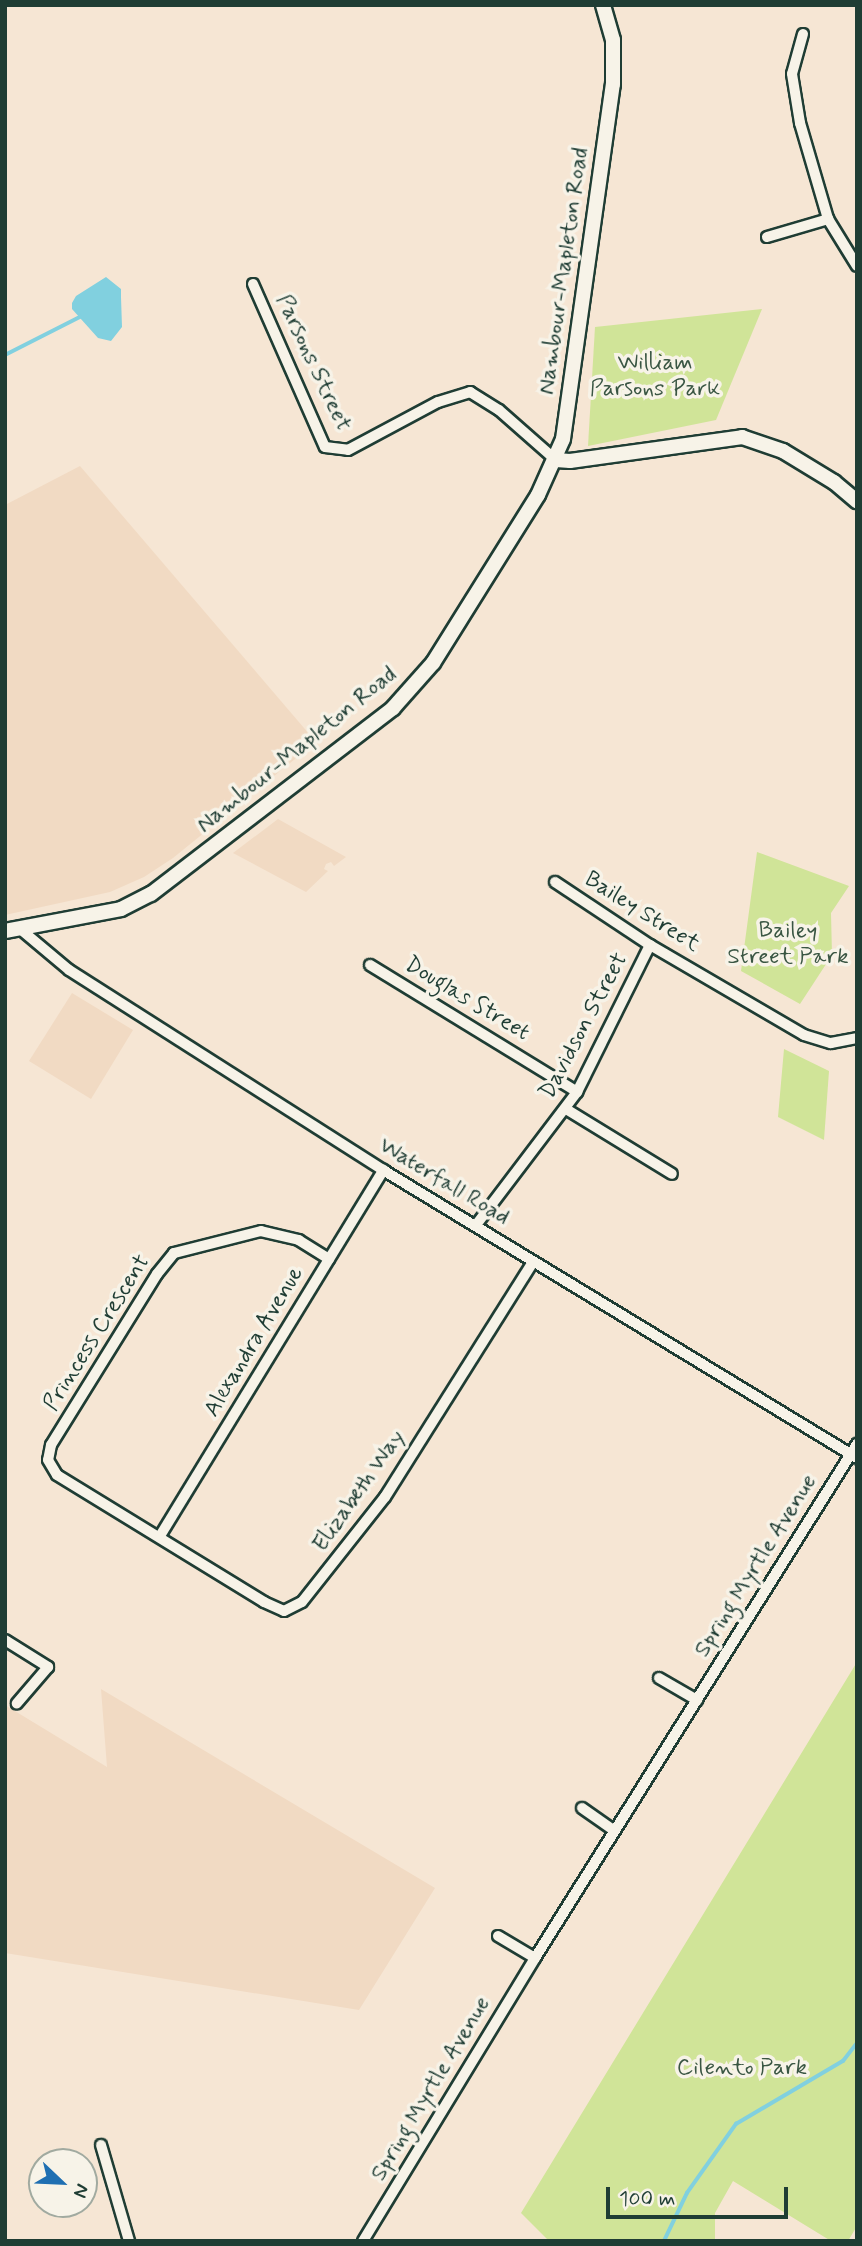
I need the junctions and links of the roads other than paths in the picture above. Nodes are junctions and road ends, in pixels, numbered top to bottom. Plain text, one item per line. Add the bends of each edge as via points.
1 (603, 5) edge
2 (803, 34) dead end
3 (828, 219) junction
4 (766, 237) dead end
5 (857, 266) edge
6 (253, 284) dead end
7 (556, 460) junction
8 (857, 501) edge
9 (555, 882) dead end
10 (12, 930) edge
11 (650, 945) junction
12 (370, 965) dead end
13 (857, 1038) edge
14 (577, 1092) junction
15 (566, 1109) junction
16 (383, 1170) junction
17 (672, 1174) dead end
18 (476, 1225) junction
19 (329, 1259) junction
20 (533, 1262) junction
21 (857, 1444) edge
22 (853, 1456) edge
23 (160, 1536) junction
24 (5, 1640) edge
25 (659, 1678) dead end
26 (697, 1700) junction
27 (17, 1703) dead end
28 (582, 1808) dead end
29 (614, 1830) junction
30 (498, 1936) dead end
31 (535, 1958) junction
32 (101, 2144) dead end
33 (129, 2241) edge
34 (363, 2241) edge

1 - 7 main road, Nambour-Mapleton Road via 613,40 613,84 566,419
2 - 3 street via 792,74 800,123
3 - 4 street
3 - 5 street
6 - 7 street, Parsons Street via 325,447 348,450 438,402 470,392 499,410
7 - 8 main road via 742,437 783,452
7 - 10 main road, Nambour-Mapleton Road via 433,663 393,708 151,894 121,909
9 - 11 street, Bailey Street
10 - 16 street, Waterfall Road
11 - 13 street, Bailey Street via 804,1035 831,1043
11 - 14 street, Davidson Street
12 - 14 street, Douglas Street
14 - 15 street, Davidson Street
15 - 17 street
15 - 18 street, Davidson Street
16 - 18 street, Waterfall Road
16 - 19 street, Alexandra Avenue
18 - 20 street, Waterfall Road
19 - 23 street, Alexandra Avenue
19 - 23 street, Princess Crescent via 299,1240 261,1231 174,1253 51,1445 48,1460 57,1475
20 - 22 street, Waterfall Road
20 - 23 street, Elizabeth Way via 385,1497 302,1602 284,1611 264,1602
21 - 22 street, Spring Myrtle Avenue
22 - 26 street, Spring Myrtle Avenue
24 - 27 street via 48,1667
25 - 26 street
26 - 29 street, Spring Myrtle Avenue
28 - 29 street
29 - 31 street, Spring Myrtle Avenue
30 - 31 street
31 - 34 street, Spring Myrtle Avenue
32 - 33 street

